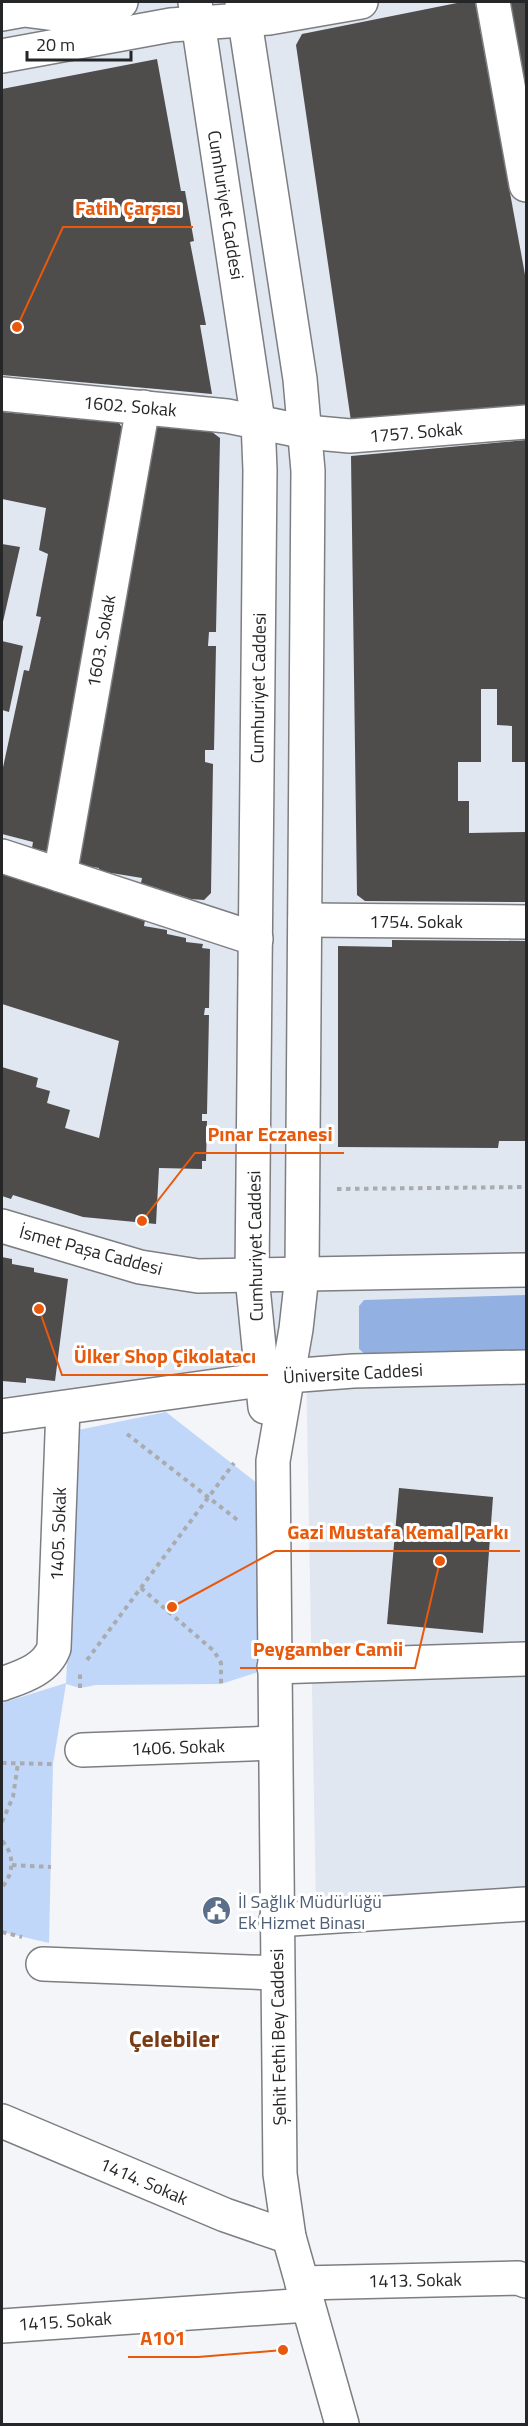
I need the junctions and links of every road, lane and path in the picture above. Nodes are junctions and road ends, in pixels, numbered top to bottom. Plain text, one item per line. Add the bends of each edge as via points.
1 (121, 2) edge
2 (361, 2) edge
3 (493, 2) edge
4 (21, 8) edge
5 (243, 11) edge
6 (196, 12) edge
7 (2, 56) edge
8 (519, 101) edge
9 (526, 185) edge
10 (2, 394) edge
11 (143, 407) junction
12 (258, 421) junction
13 (526, 422) edge
14 (306, 432) junction
15 (2, 856) edge
16 (60, 875) junction
17 (305, 920) junction
18 (526, 922) edge
19 (256, 939) junction
20 (526, 1187) edge
21 (329, 1190) dead end
22 (2, 1226) edge
23 (526, 1270) edge
24 (302, 1275) junction
25 (252, 1277) junction
26 (526, 1367) edge
27 (274, 1377) junction
28 (63, 1408) junction
29 (2, 1416) edge
30 (124, 1432) dead end
31 (234, 1463) dead end
32 (208, 1497) junction
33 (274, 1548) junction
34 (141, 1588) junction
35 (526, 1659) edge
36 (274, 1666) junction
37 (2, 1684) edge
38 (221, 1684) dead end
39 (80, 1688) dead end
40 (275, 1743) junction
41 (82, 1750) joint
42 (2, 1763) edge
43 (18, 1763) junction
44 (2, 1822) edge
45 (2, 1840) edge
46 (12, 1865) junction
47 (51, 1867) dead end
48 (2, 1887) edge
49 (526, 1904) edge
50 (276, 1920) junction
51 (43, 1964) dead end
52 (277, 1973) junction
53 (2, 2121) edge
54 (289, 2237) junction
55 (524, 2274) edge
56 (305, 2294) junction
57 (2, 2326) edge
58 (342, 2424) edge

1 - 4 street via 63,15
2 - 5 street via 294,14
3 - 8 street
5 - 6 street
5 - 14 street
6 - 7 street via 129,32
6 - 12 street, Cumhuriyet Caddesi
8 - 9 street
10 - 11 street, 1602. Sokak
11 - 12 street, 1602. Sokak
11 - 16 street, 1603. Sokak
12 - 14 street, 1602. Sokak
12 - 19 street, Cumhuriyet Caddesi
13 - 14 street, 1757. Sokak via 368,436
14 - 17 street
15 - 16 street
16 - 19 street
17 - 18 street, 1754. Sokak
17 - 24 street
19 - 25 street, Cumhuriyet Caddesi
20 - 21 path
22 - 25 street, İsmet Paşa Caddesi via 140,1267 198,1276
23 - 24 street
24 - 25 street
24 - 27 street
25 - 27 street, Cumhuriyet Caddesi
26 - 27 street, Üniversite Caddesi
27 - 28 street, Üniversite Caddesi
27 - 33 street, Şehit Fethi Bey Caddesi
28 - 29 street, Üniversite Caddesi
28 - 37 street, 1405. Sokak via 54,1648 49,1659 26,1675
30 - 32 path
31 - 32 path
32 - 33 path
32 - 34 path
33 - 36 street, Şehit Fethi Bey Caddesi
34 - 38 path via 214,1651 221,1663
34 - 39 path via 83,1666
35 - 36 street
36 - 40 street, Şehit Fethi Bey Caddesi
40 - 41 street, 1406. Sokak
40 - 50 street, Şehit Fethi Bey Caddesi
41 - 43 path via 53,1764
42 - 43 path
43 - 44 path via 13,1797
45 - 46 path
46 - 47 path
46 - 48 path
49 - 50 street
50 - 52 street, Şehit Fethi Bey Caddesi
51 - 52 street
52 - 54 street, Şehit Fethi Bey Caddesi via 280,2174
53 - 54 street, 1414. Sokak via 225,2215
54 - 56 street, Şehit Fethi Bey Caddesi
55 - 56 street, 1413. Sokak
56 - 57 street, 1415. Sokak
56 - 58 street, Şehit Fethi Bey Caddesi

